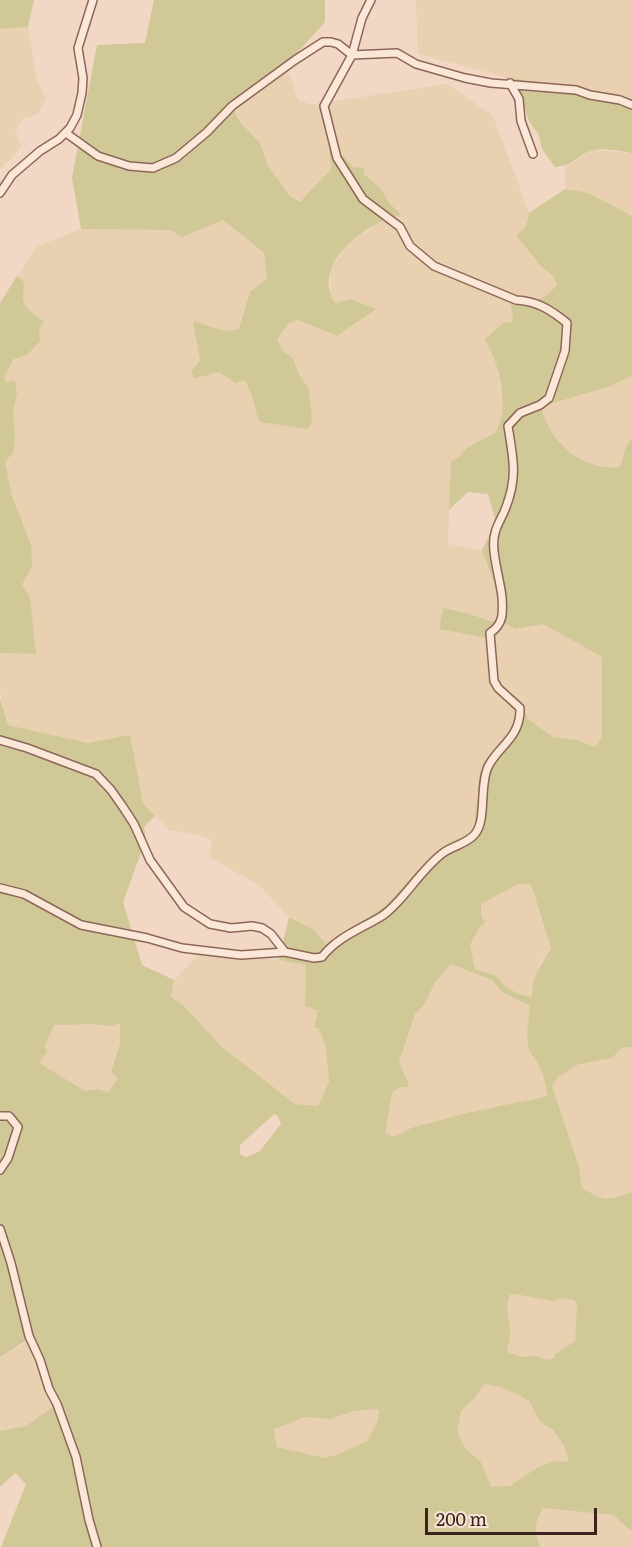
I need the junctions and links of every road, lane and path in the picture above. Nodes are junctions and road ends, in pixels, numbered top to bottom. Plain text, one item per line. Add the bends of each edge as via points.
1 (93, 0) edge
2 (371, 0) edge
3 (352, 55) junction
4 (510, 83) junction
5 (632, 105) edge
6 (66, 133) junction
7 (532, 154) dead end
8 (0, 193) edge
9 (0, 740) edge
10 (0, 888) edge
11 (285, 952) junction
12 (0, 1116) edge
13 (0, 1170) edge
14 (0, 1228) edge
15 (97, 1547) edge

1 - 6 street via 78,48 82,93 77,115
2 - 3 street
3 - 4 street via 397,53 437,71 491,83
3 - 6 street via 338,44 323,42 232,106 176,158 153,168 129,166 98,156
3 - 11 street via 324,106 337,158 363,199 400,227 410,246 434,266 516,300 549,308 567,323 566,341 549,398 520,413 508,426 515,478 494,534 504,616 490,633 494,681 520,708 520,715 508,743 488,767 475,834 443,853 388,911 331,945 322,957
4 - 5 street via 576,90
4 - 7 street via 519,99 520,121
6 - 8 street via 12,175
9 - 11 street via 96,774 123,807 150,860 184,907 210,924 262,928
10 - 11 street via 24,894 81,925 190,949 241,955
12 - 13 street via 9,1116 18,1127
14 - 15 street via 29,1336 76,1457

